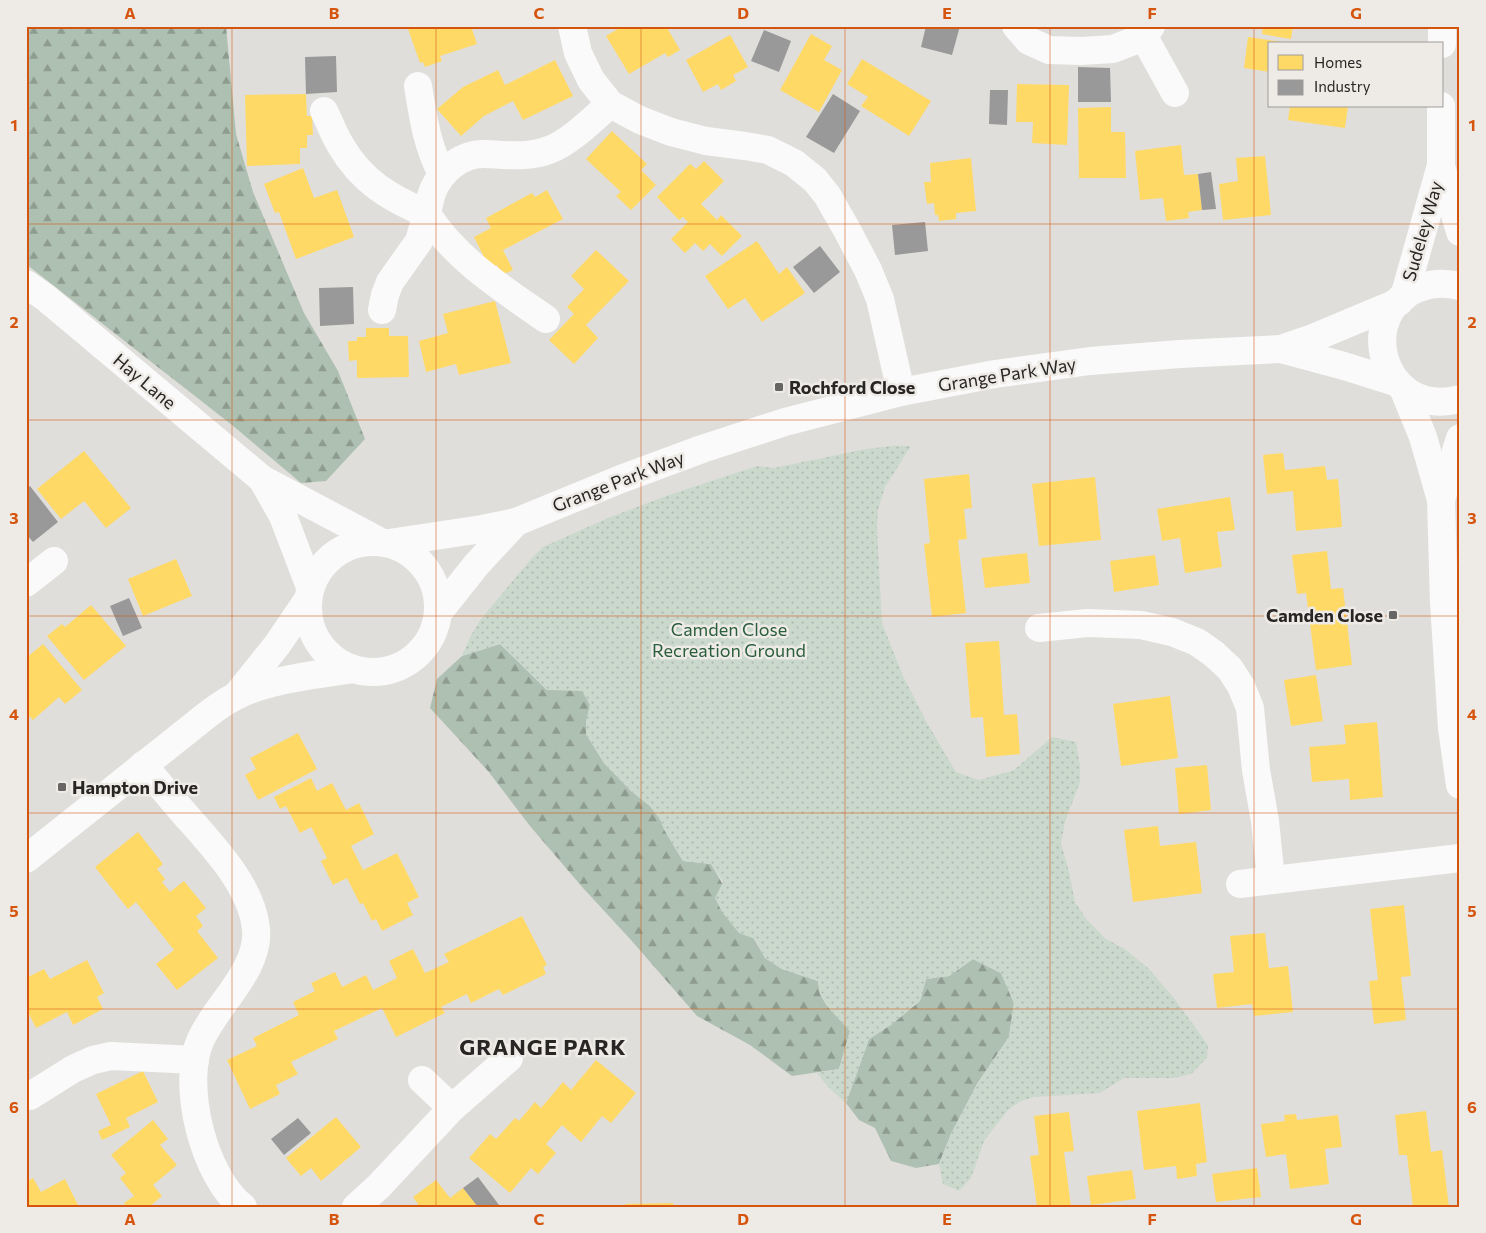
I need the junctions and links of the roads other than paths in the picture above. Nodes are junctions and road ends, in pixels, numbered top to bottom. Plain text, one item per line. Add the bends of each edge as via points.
1 (572, 26) edge
2 (1016, 26) edge
3 (1442, 26) edge
4 (1147, 32) edge
5 (1442, 42) edge
6 (418, 86) dead end
7 (1175, 93) dead end
8 (610, 104) junction
9 (1441, 108) edge
10 (324, 111) dead end
11 (1441, 165) junction
12 (442, 174) junction
13 (426, 214) junction
14 (1460, 232) edge
15 (26, 284) edge
16 (1460, 286) edge
17 (1401, 299) junction
18 (382, 310) dead end
19 (546, 319) dead end
20 (1281, 349) junction
21 (1400, 386) junction
22 (901, 392) junction
23 (1460, 399) edge
24 (1460, 438) edge
25 (262, 479) junction
26 (1441, 500) junction
27 (516, 522) junction
28 (385, 543) junction
29 (54, 561) dead end
30 (26, 582) edge
31 (309, 594) junction
32 (438, 613) junction
33 (1039, 628) dead end
34 (353, 669) junction
35 (237, 695) junction
36 (1456, 728) edge
37 (143, 765) junction
38 (1460, 785) edge
39 (1460, 858) edge
40 (26, 859) edge
41 (1271, 880) junction
42 (1240, 884) dead end
43 (508, 1058) dead end
44 (195, 1060) junction
45 (422, 1080) dead end
46 (30, 1096) dead end
47 (452, 1108) junction
48 (244, 1207) edge
49 (356, 1207) edge

1 - 8 street via 578,53 591,80
2 - 4 street via 1029,41 1049,50 1113,49
3 - 5 street
4 - 7 street
6 - 12 street via 426,134
8 - 12 street via 573,136 550,150 529,156 468,156
8 - 22 street via 671,132 768,150 794,163 815,180 827,195 868,270 880,300
9 - 11 street, Sudeley Way
10 - 13 street via 340,145 365,178 380,191
11 - 14 street, Sudeley Way
11 - 17 street, Sudeley Way
12 - 13 street
13 - 18 street via 420,241 390,282
13 - 19 street via 462,256
15 - 25 street, Hay Lane
16 - 17 street, Grange Park Way via 1431,284
17 - 20 street, Grange Park Way
17 - 21 street via 1386,320 1382,342 1386,364
20 - 21 street, Grange Park Way
20 - 22 street, Grange Park Way via 1090,361 995,374
21 - 23 street, Grange Park Way via 1429,401
21 - 26 street via 1423,437
22 - 27 street, Grange Park Way via 785,422 702,449
24 - 26 street
25 - 28 street, Hay Lane
25 - 31 street, Hay Lane via 284,516
26 - 36 street via 1444,602
27 - 28 street, Grange Park Way
27 - 32 street, Grange Park Way
28 - 31 street, Grange Park Way via 360,542 330,556 316,574
28 - 32 street, Grange Park Way via 399,546 414,556 428,572 436,590
29 - 30 street
31 - 34 street, Grange Park Way via 309,624 318,644 340,664
31 - 35 street, Grange Park Way via 277,646
32 - 34 street, Grange Park Way via 429,639 407,663 385,671
33 - 41 street via 1087,624 1141,625 1197,642 1230,669 1250,708
34 - 35 street, Grange Park Way via 265,685
35 - 37 street, Grange Park Way
36 - 38 street
37 - 40 street, Grange Park Way
37 - 44 street via 232,873 245,893 256,928 249,962 200,1040
39 - 41 street
41 - 42 street
43 - 47 street
44 - 46 street via 112,1056 93,1060
44 - 48 street via 196,1107 206,1152 216,1174
45 - 47 street
47 - 49 street

